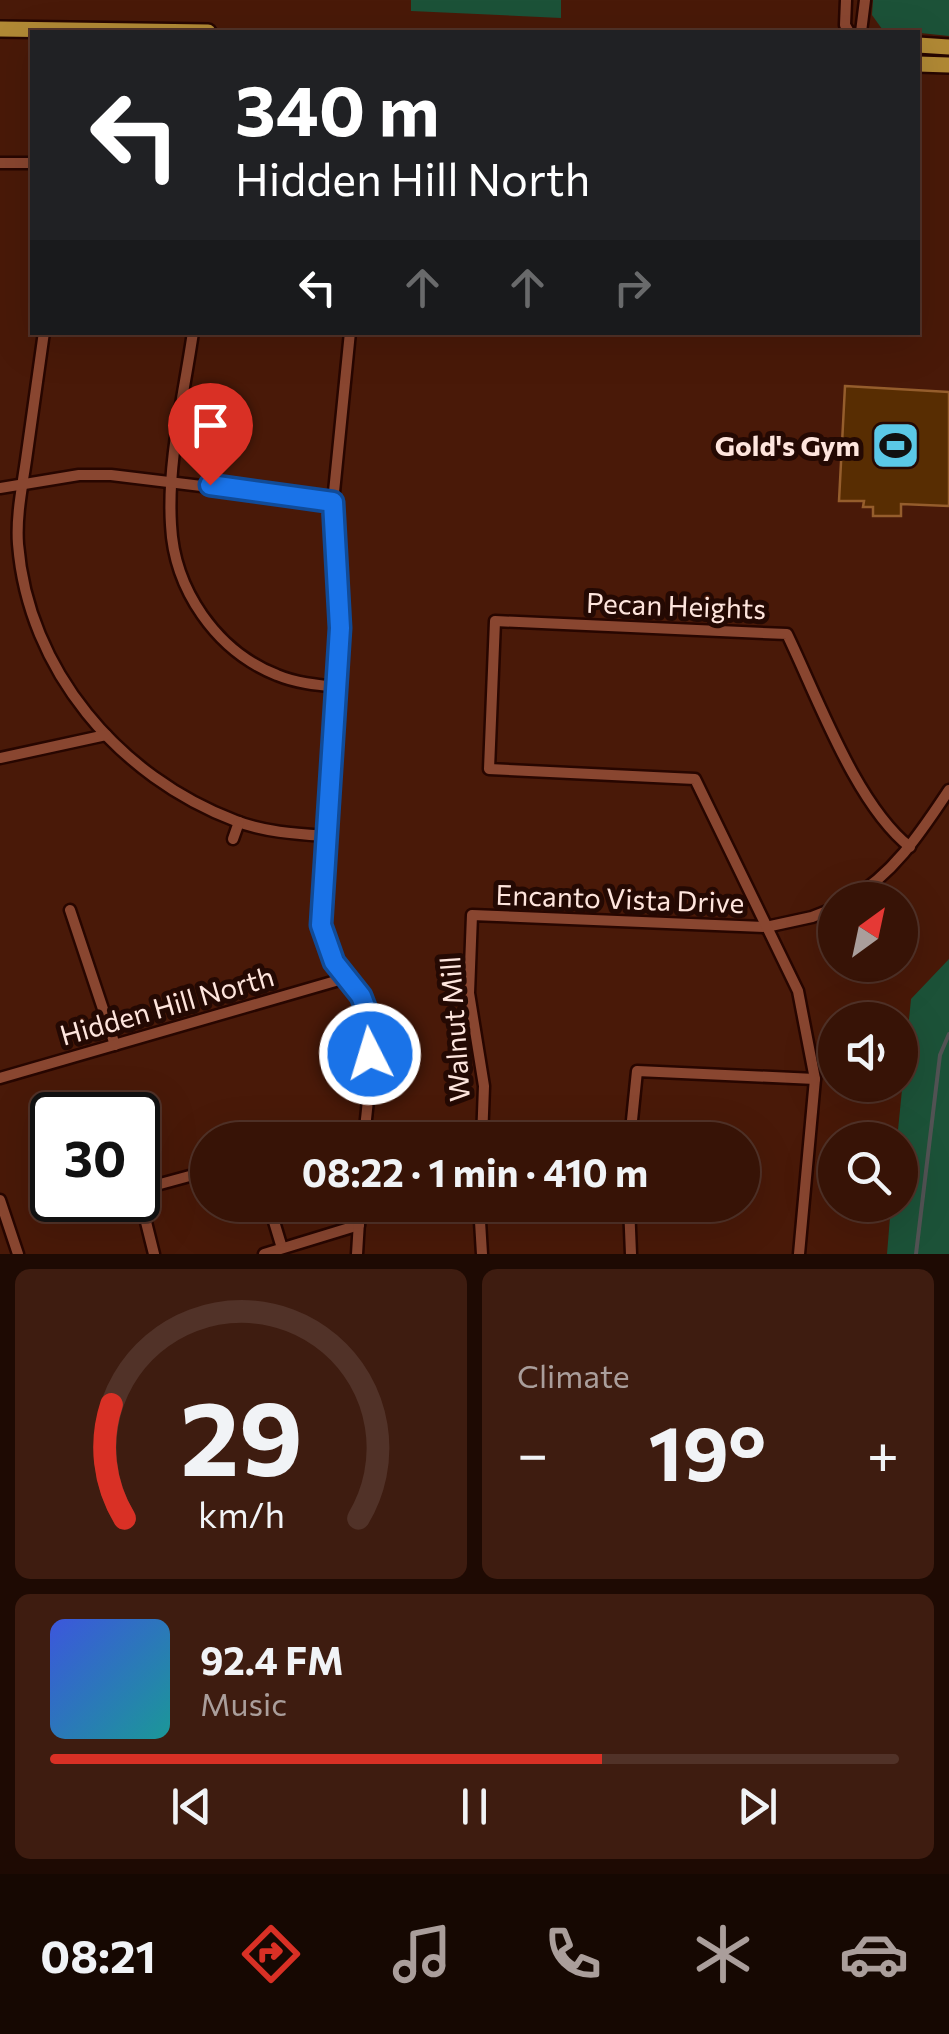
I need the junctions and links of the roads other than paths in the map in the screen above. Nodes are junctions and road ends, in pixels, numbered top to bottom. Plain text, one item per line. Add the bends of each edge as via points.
1 (846, 0) edge
2 (866, 0) edge
3 (0, 29) edge
4 (55, 30) edge
5 (848, 30) edge
6 (860, 30) edge
7 (920, 45) edge
8 (949, 47) edge
9 (920, 64) edge
10 (949, 65) edge
11 (0, 163) edge
12 (30, 163) edge
13 (44, 335) edge
14 (193, 335) edge
15 (350, 335) edge
16 (172, 480) junction
17 (22, 484) junction
18 (0, 488) edge
19 (333, 502) junction
20 (337, 687) junction
21 (106, 735) junction
22 (0, 758) edge
23 (949, 790) edge
24 (238, 822) junction
25 (326, 836) junction
26 (233, 839) dead end
27 (910, 846) junction
28 (874, 882) edge
29 (70, 910) dead end
30 (818, 915) edge
31 (472, 916) joint
32 (766, 927) junction
33 (346, 978) junction
34 (115, 1045) junction
35 (0, 1078) edge
36 (815, 1079) junction
37 (366, 1122) edge
38 (483, 1122) edge
39 (632, 1122) edge
40 (190, 1176) edge
41 (0, 1200) edge
42 (274, 1222) edge
43 (359, 1222) edge
44 (480, 1222) edge
45 (629, 1222) edge
46 (359, 1225) junction
47 (282, 1248) junction
48 (18, 1254) edge
49 (154, 1254) edge
50 (264, 1254) edge
51 (357, 1254) edge
52 (482, 1254) edge
53 (631, 1254) edge
54 (799, 1254) edge

1 - 5 street
2 - 6 street
3 - 4 main road
7 - 8 main road
9 - 10 main road
11 - 12 street
13 - 17 street
14 - 16 street
15 - 19 street
16 - 17 street via 79,475
16 - 19 street
16 - 20 street via 176,560 208,623 275,674
17 - 18 street
17 - 21 street via 18,542 37,628 54,668
19 - 20 street
20 - 25 street
21 - 22 street
21 - 24 street via 148,772
23 - 27 street
24 - 25 street
24 - 26 street
25 - 33 street via 321,925
27 - 28 street
27 - 32 street, Pecan Heights via 872,809 786,634 495,621 489,769 695,779
29 - 34 street
30 - 32 street, Encanto Vista Drive
31 - 32 street, Encanto Vista Drive
31 - 38 street, Walnut Mill via 469,993 484,1086
32 - 36 street via 798,991
33 - 34 street, Hidden Hill North
33 - 37 street via 371,1022
34 - 35 street, Hidden Hill North
36 - 39 street via 637,1071
36 - 54 street
40 - 49 street via 138,1190
41 - 48 street
42 - 47 street
43 - 46 street
44 - 52 street
45 - 53 street
46 - 47 street
46 - 51 street
47 - 50 street

